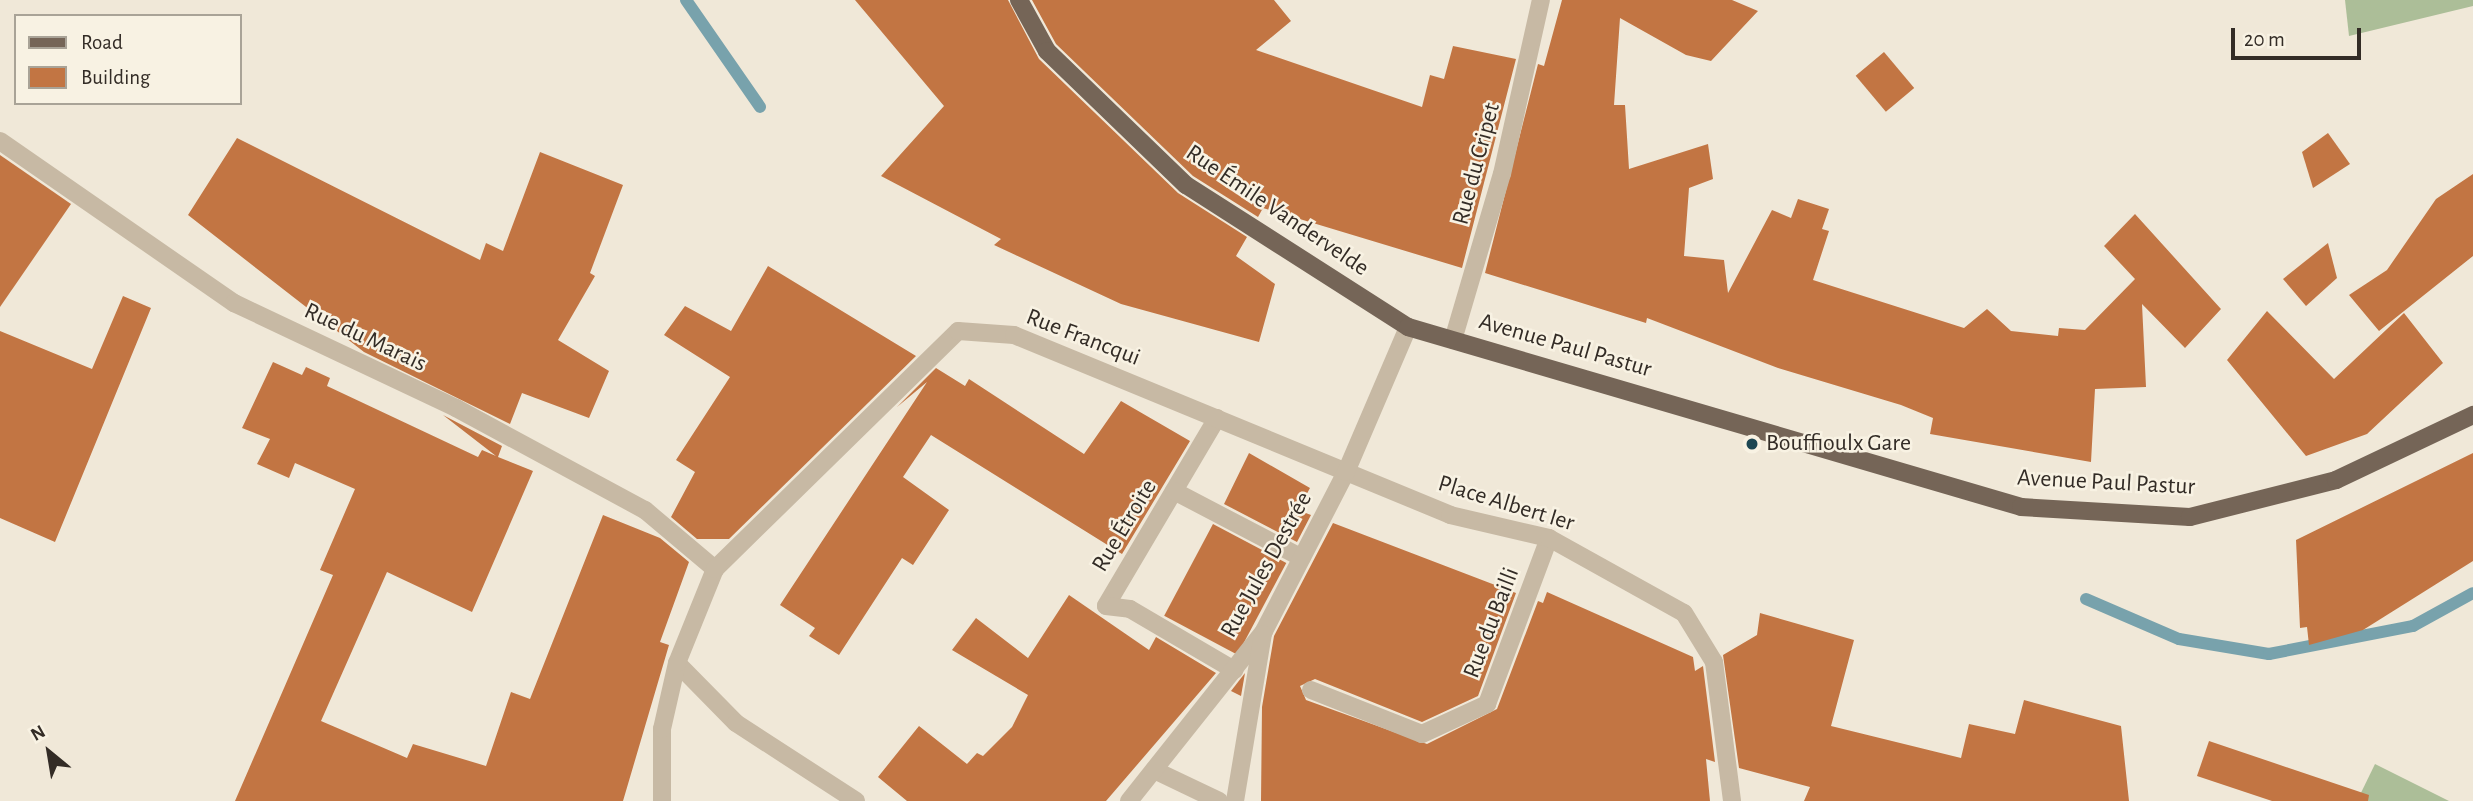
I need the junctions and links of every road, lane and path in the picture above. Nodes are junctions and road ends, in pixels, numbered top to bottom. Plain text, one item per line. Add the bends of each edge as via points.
1 (1019, 0) edge
2 (1541, 0) edge
3 (0, 141) edge
4 (1408, 327) junction
5 (1453, 340) junction
6 (2473, 415) edge
7 (1217, 418) junction
8 (1346, 472) junction
9 (1174, 491) junction
10 (1549, 538) junction
11 (1301, 558) junction
12 (715, 569) junction
13 (1264, 631) junction
14 (677, 663) junction
15 (1234, 670) junction
16 (1311, 690) dead end
17 (1154, 770) junction
18 (662, 801) edge
19 (856, 801) edge
20 (1129, 801) edge
21 (1219, 801) edge
22 (1235, 801) edge
23 (1732, 801) edge

1 - 4 main road, Rue Émile Vandervelde via 1047,51 1186,185
2 - 5 street, Rue du Cripet via 1502,174
3 - 12 street, Rue du Marais via 234,303 456,408 645,510
4 - 5 main road, Avenue Paul Pastur
4 - 8 street, Rue Jules Destrée
5 - 6 main road, Avenue Paul Pastur via 2021,507 2190,517 2336,480
7 - 8 street, Rue Francqui
7 - 9 street, Rue Étroite
7 - 12 street, Rue Francqui via 1014,335 958,331
8 - 10 street, Place Albert Ier via 1450,515
8 - 11 street, Rue Jules Destrée
9 - 11 street
9 - 15 street, Rue Étroite via 1107,606 1130,609
10 - 16 street, Rue du Bailli via 1488,704 1422,734
10 - 23 street, Place Albert Ier via 1684,613 1714,662
11 - 13 street, Rue Jules Destrée
12 - 14 street
13 - 15 street, Rue Jules Destrée
13 - 22 street
14 - 18 street via 663,729
14 - 19 street via 736,723
15 - 17 street, Rue Jules Destrée
17 - 20 street, Rue Jules Destrée
17 - 21 street

